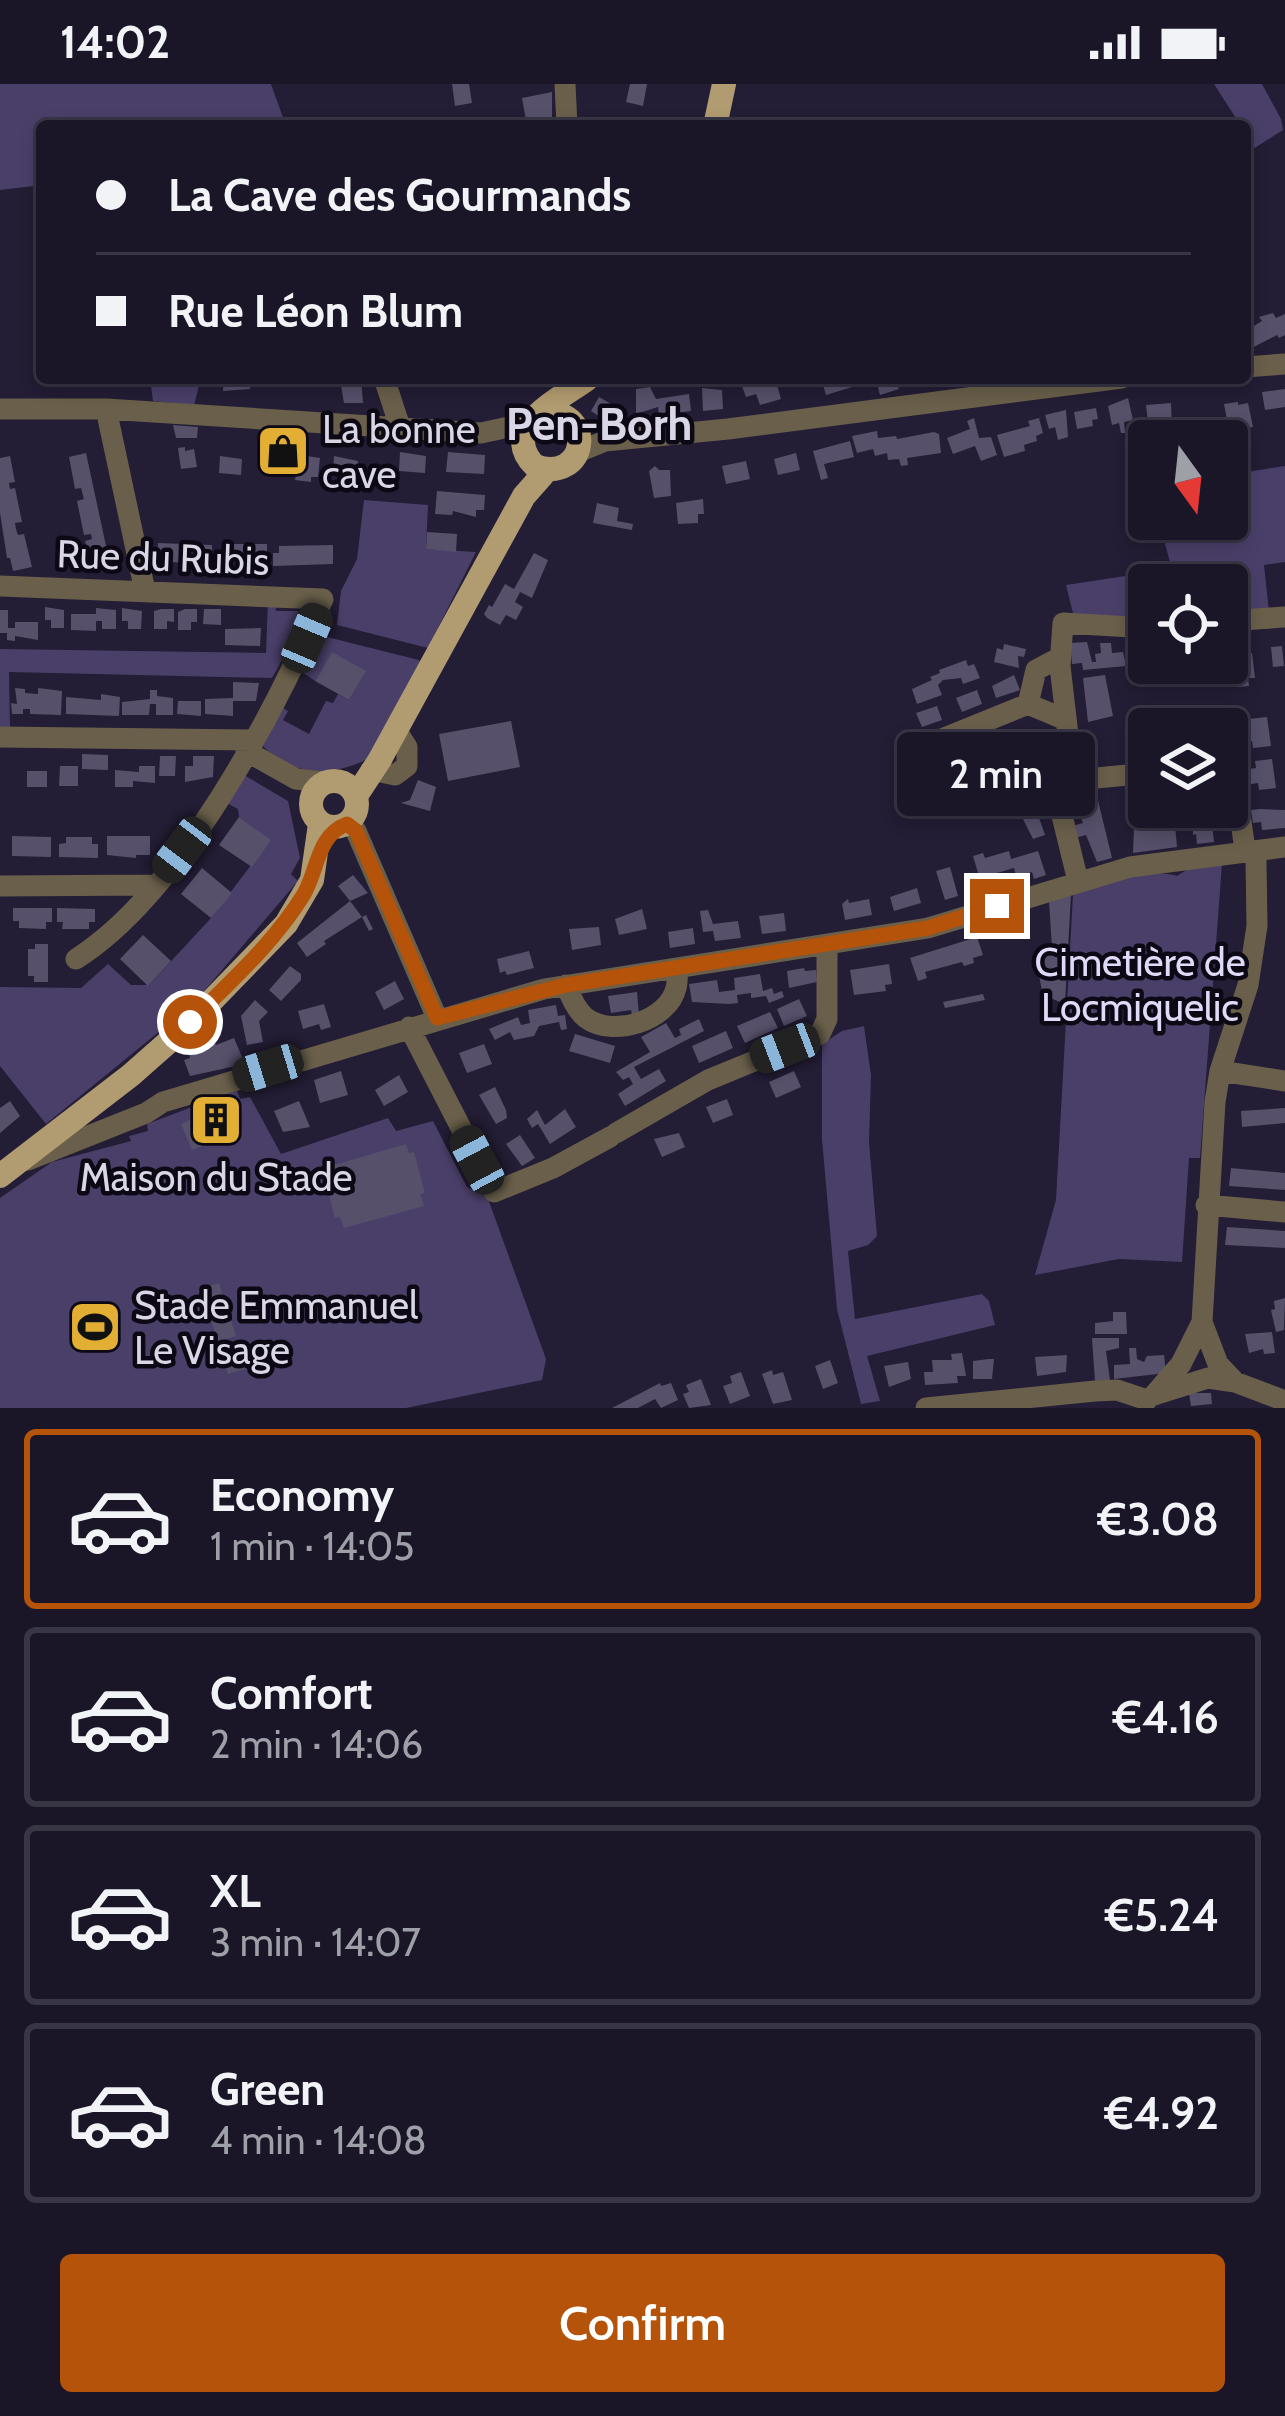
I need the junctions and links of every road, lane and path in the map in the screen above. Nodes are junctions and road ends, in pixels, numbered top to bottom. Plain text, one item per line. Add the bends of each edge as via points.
1 (565, 84) edge
2 (724, 84) edge
3 (567, 120) edge
4 (716, 120) edge
5 (1285, 364) edge
6 (1251, 367) edge
7 (386, 384) edge
8 (580, 384) edge
9 (587, 384) edge
10 (1076, 384) edge
11 (0, 409) edge
12 (106, 409) junction
13 (535, 418) junction
14 (401, 430) junction
15 (481, 433) junction
16 (576, 433) junction
17 (532, 459) junction
18 (0, 586) edge
19 (145, 591) junction
20 (1285, 617) edge
21 (1248, 620) edge
22 (1128, 627) edge
23 (1060, 666) junction
24 (1028, 704) junction
25 (1066, 720) junction
26 (0, 737) edge
27 (927, 745) dead end
28 (249, 746) junction
29 (1128, 775) edge
30 (1054, 782) junction
31 (334, 805) junction
32 (1241, 828) edge
33 (1285, 847) edge
34 (1249, 852) junction
35 (1078, 881) junction
36 (155, 885) junction
37 (0, 886) edge
38 (827, 945) junction
39 (76, 959) dead end
40 (678, 968) junction
41 (566, 985) junction
42 (437, 1018) junction
43 (409, 1027) junction
44 (1220, 1071) junction
45 (1285, 1081) edge
46 (122, 1082) junction
47 (163, 1102) junction
48 (134, 1118) junction
49 (7, 1171) edge
50 (1206, 1205) junction
51 (1285, 1212) edge
52 (1201, 1363) junction
53 (1148, 1401) edge
54 (1285, 1401) edge
55 (926, 1408) edge

1 - 3 street
2 - 4 main road
5 - 6 street
7 - 14 street
8 - 13 main road
9 - 16 main road
10 - 16 street via 728,429 604,441
11 - 12 street
12 - 14 street
12 - 19 street
13 - 15 street
13 - 16 main road via 560,413
13 - 17 main road via 522,435
14 - 15 street
15 - 17 street
16 - 17 main road via 569,464
17 - 31 main road via 524,496 396,730 371,770
18 - 19 street, Rue du Rubis
19 - 28 street, Rue du Rubis via 323,599
20 - 21 street
22 - 23 street via 1063,622
23 - 24 street via 1052,661 1036,670
23 - 25 street
24 - 25 street
24 - 27 street
25 - 30 street
26 - 28 street
28 - 31 street
28 - 36 street
29 - 30 street
30 - 35 street
31 - 42 street via 356,831
31 - 46 main road via 312,880 286,924
32 - 34 street
33 - 34 street
34 - 35 street
34 - 44 street via 1258,873 1257,926
35 - 38 street via 928,928
36 - 37 street
36 - 39 street via 104,941
38 - 40 street
38 - 43 street via 820,1034 708,1080 553,1168 494,1192
40 - 41 street
40 - 41 street via 669,1002 620,1027 583,1016
41 - 42 street
42 - 43 street
43 - 47 street
44 - 45 street
44 - 50 street
46 - 47 street
46 - 48 street via 117,1100
46 - 49 main road
47 - 48 street
48 - 49 street
50 - 51 street
50 - 52 street
52 - 53 street
52 - 54 street
53 - 55 street via 1117,1390

